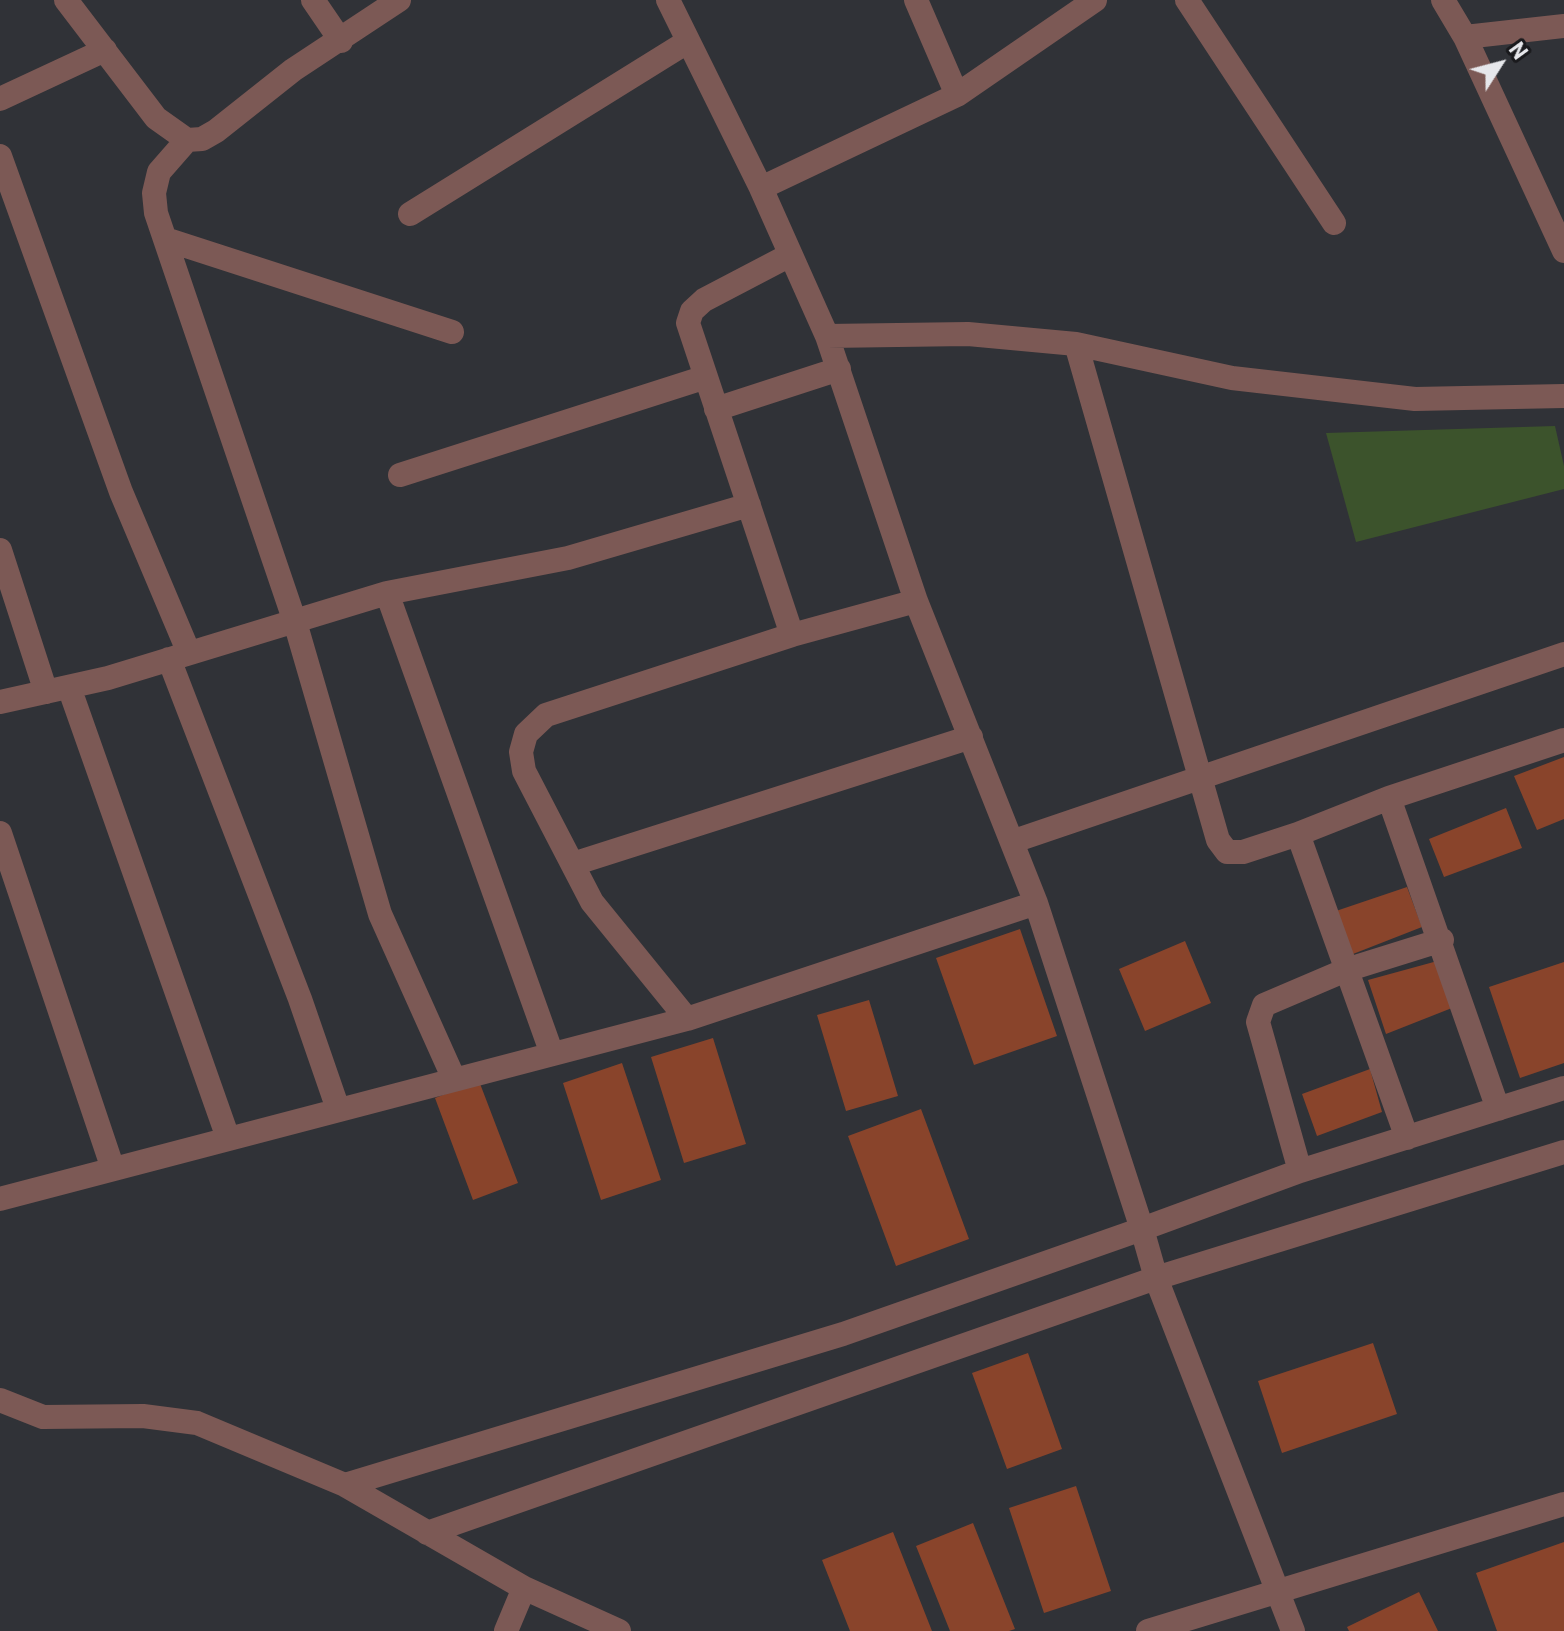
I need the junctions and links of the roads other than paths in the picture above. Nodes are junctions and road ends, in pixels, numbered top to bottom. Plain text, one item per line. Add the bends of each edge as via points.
1 (66, 0) edge
2 (313, 0) edge
3 (399, 0) edge
4 (668, 0) edge
5 (916, 0) edge
6 (1095, 0) edge
7 (1187, 0) edge
8 (1443, 0) edge
9 (1564, 26) edge
10 (1465, 37) junction
11 (341, 41) junction
12 (687, 42) junction
13 (105, 50) junction
14 (957, 95) junction
15 (0, 99) edge
16 (187, 140) junction
17 (0, 156) edge
18 (761, 188) junction
19 (410, 214) dead end
20 (1334, 223) dead end
21 (168, 240) junction
22 (1564, 251) edge
23 (790, 255) junction
24 (452, 332) dead end
25 (827, 336) junction
26 (1076, 344) junction
27 (839, 369) junction
28 (706, 377) junction
29 (1564, 396) edge
30 (716, 409) junction
31 (400, 475) dead end
32 (749, 505) junction
33 (0, 550) edge
34 (387, 593) junction
35 (916, 601) junction
36 (295, 622) junction
37 (792, 635) junction
38 (1564, 654) edge
39 (179, 656) junction
40 (58, 689) junction
41 (0, 702) edge
42 (971, 737) junction
43 (1564, 740) edge
44 (1200, 777) junction
45 (1389, 798) junction
46 (0, 833) edge
47 (1298, 834) junction
48 (1014, 841) junction
49 (573, 864) junction
50 (1036, 903) junction
51 (1442, 940) junction
52 (1346, 970) junction
53 (687, 1019) junction
54 (552, 1054) junction
55 (454, 1079) junction
56 (1564, 1088) edge
57 (338, 1109) junction
58 (1498, 1109) junction
59 (228, 1138) junction
60 (1407, 1138) junction
61 (1564, 1152) edge
62 (113, 1169) junction
63 (1300, 1171) junction
64 (1, 1195) edge
65 (1142, 1229) junction
66 (1156, 1278) junction
67 (0, 1400) edge
68 (345, 1485) junction
69 (1564, 1504) edge
70 (427, 1533) junction
71 (524, 1588) junction
72 (1278, 1593) junction
73 (506, 1631) edge
74 (619, 1631) edge
75 (1148, 1631) edge
76 (1293, 1631) edge

1 - 13 street
2 - 11 street
3 - 11 street
4 - 12 street
5 - 14 street
6 - 14 street
7 - 20 street
8 - 10 street
9 - 10 street
10 - 22 street
11 - 16 street via 293,70 216,131
12 - 18 street
12 - 19 street
13 - 15 street
13 - 16 street via 156,118
14 - 18 street
16 - 21 street via 159,172 154,193
17 - 39 street
18 - 23 street
21 - 24 street
21 - 36 street
23 - 25 street
23 - 28 street via 692,311 688,323
25 - 26 street via 968,334
25 - 27 street
26 - 29 street via 1232,378 1415,399
26 - 44 street
27 - 30 street
27 - 35 street
28 - 30 street
28 - 31 street
30 - 32 street
32 - 34 street via 568,558
32 - 37 street
33 - 40 street
34 - 36 street
34 - 54 street
35 - 37 street
35 - 42 street
36 - 39 street
36 - 55 street via 380,914
37 - 49 street via 546,715 533,724 521,752 524,771
38 - 44 street
39 - 40 street
39 - 57 street
40 - 41 street
40 - 59 street
42 - 48 street
42 - 49 street
43 - 45 street
44 - 47 street via 1218,840 1227,852
44 - 48 street
45 - 47 street
45 - 51 street
46 - 62 street
47 - 52 street
48 - 50 street
49 - 53 street via 606,924
50 - 53 street
50 - 65 street
51 - 52 street
51 - 58 street
52 - 60 street
52 - 63 street via 1264,1005 1258,1022
53 - 54 street
54 - 55 street
55 - 57 street
56 - 58 street
57 - 59 street
58 - 60 street
59 - 62 street
60 - 63 street
61 - 66 street
62 - 64 street
63 - 65 street
65 - 66 street
65 - 68 street via 843,1334
66 - 70 street
66 - 72 street
67 - 68 street via 43,1417 143,1416 197,1423
68 - 70 street
69 - 72 street
70 - 71 street
71 - 73 street
71 - 74 street
72 - 75 street
72 - 76 street

